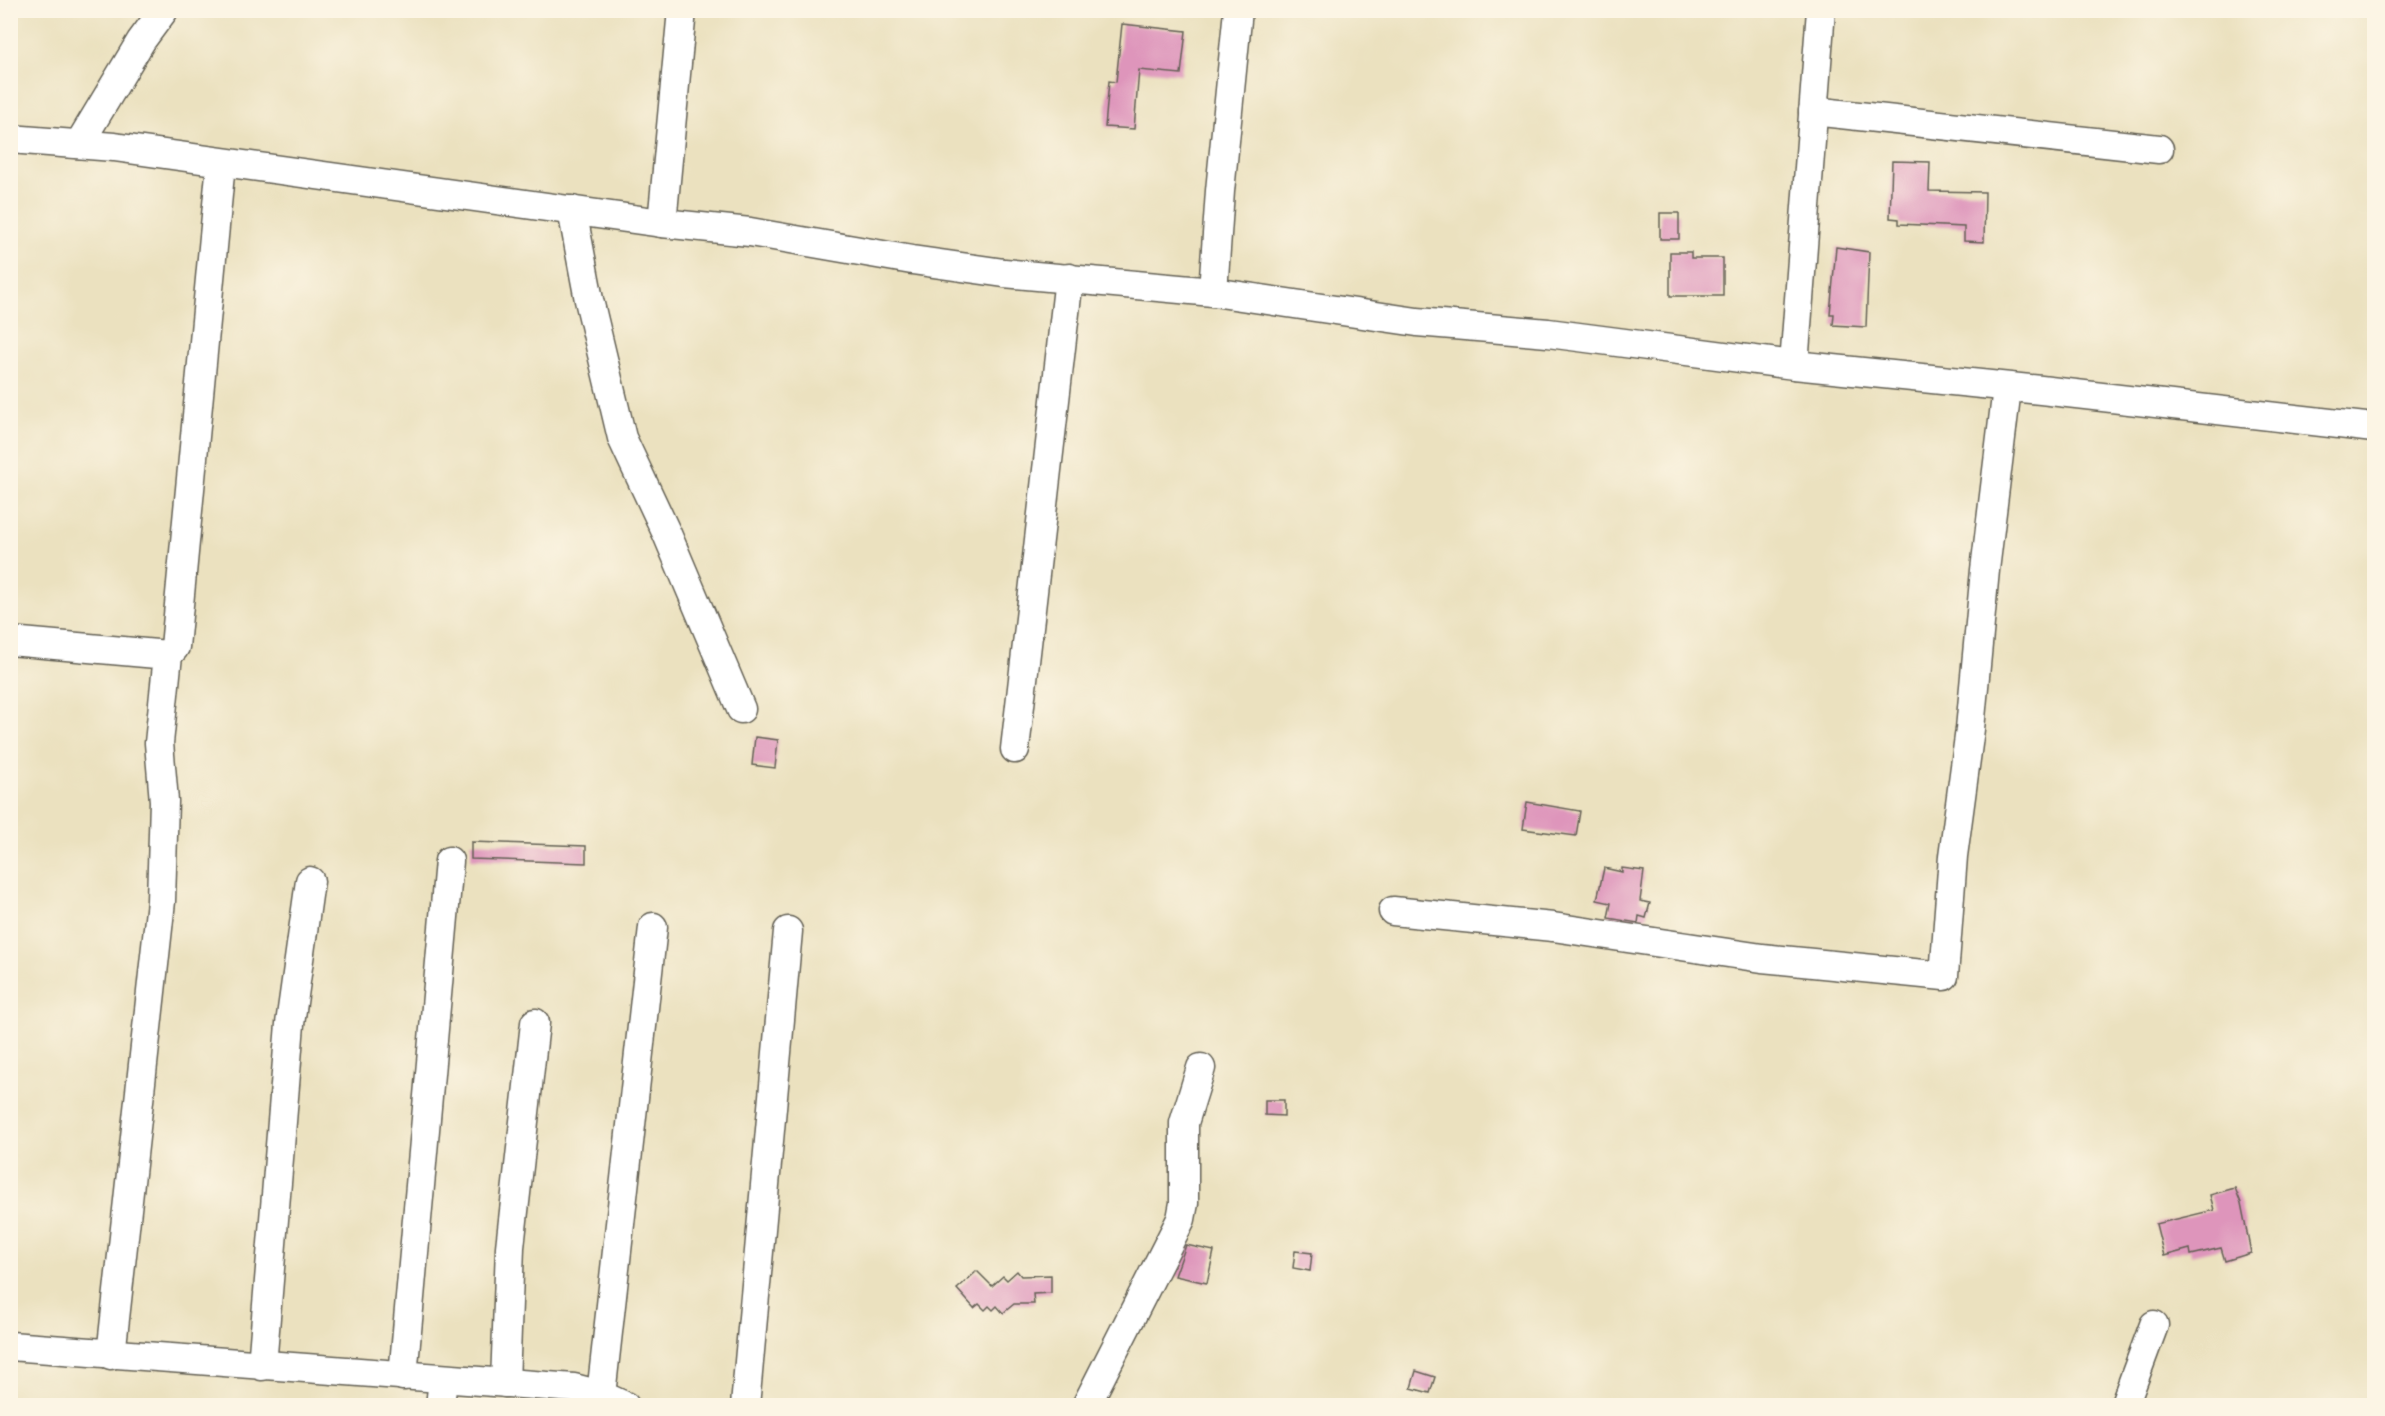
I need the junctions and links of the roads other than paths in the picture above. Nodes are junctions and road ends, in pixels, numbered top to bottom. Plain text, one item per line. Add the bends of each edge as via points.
1 (164, 10) edge
2 (682, 10) edge
3 (1238, 10) edge
4 (1821, 10) edge
5 (1813, 111) junction
6 (10, 139) edge
7 (79, 144) junction
8 (2159, 149) dead end
9 (221, 163) junction
10 (572, 210) junction
11 (663, 223) junction
12 (1069, 278) junction
13 (1213, 292) junction
14 (1794, 365) junction
15 (2007, 388) junction
16 (2374, 428) edge
17 (10, 641) edge
18 (168, 655) junction
19 (741, 709) dead end
20 (1015, 748) dead end
21 (449, 861) dead end
22 (310, 881) dead end
23 (1393, 911) dead end
24 (653, 927) dead end
25 (789, 931) dead end
26 (535, 1023) dead end
27 (1201, 1068) dead end
28 (2154, 1325) dead end
29 (10, 1346) edge
30 (111, 1355) junction
31 (262, 1366) junction
32 (403, 1376) junction
33 (505, 1383) junction
34 (442, 1392) edge
35 (613, 1400) edge
36 (745, 1406) edge
37 (1086, 1406) edge
38 (2124, 1406) edge

1 - 7 street
2 - 11 street
3 - 13 street
4 - 5 street
5 - 8 street
5 - 14 street
6 - 7 street
7 - 9 street
9 - 10 street
9 - 18 street via 175,647
10 - 11 street
10 - 19 street via 622,438
11 - 12 street via 750,232 923,262
12 - 13 street
12 - 20 street
13 - 14 street via 1417,322 1548,333
14 - 15 street
15 - 16 street
15 - 23 street via 1953,856 1944,976 1762,958 1553,927
17 - 18 street
18 - 30 street via 159,743 164,801 161,901
21 - 32 street
22 - 31 street via 290,1024
24 - 35 street
25 - 36 street
26 - 33 street via 510,1247
27 - 37 street via 1184,1123 1181,1219
28 - 38 street
29 - 30 street
30 - 31 street
31 - 32 street
32 - 34 street
33 - 34 street
33 - 35 street via 574,1388

